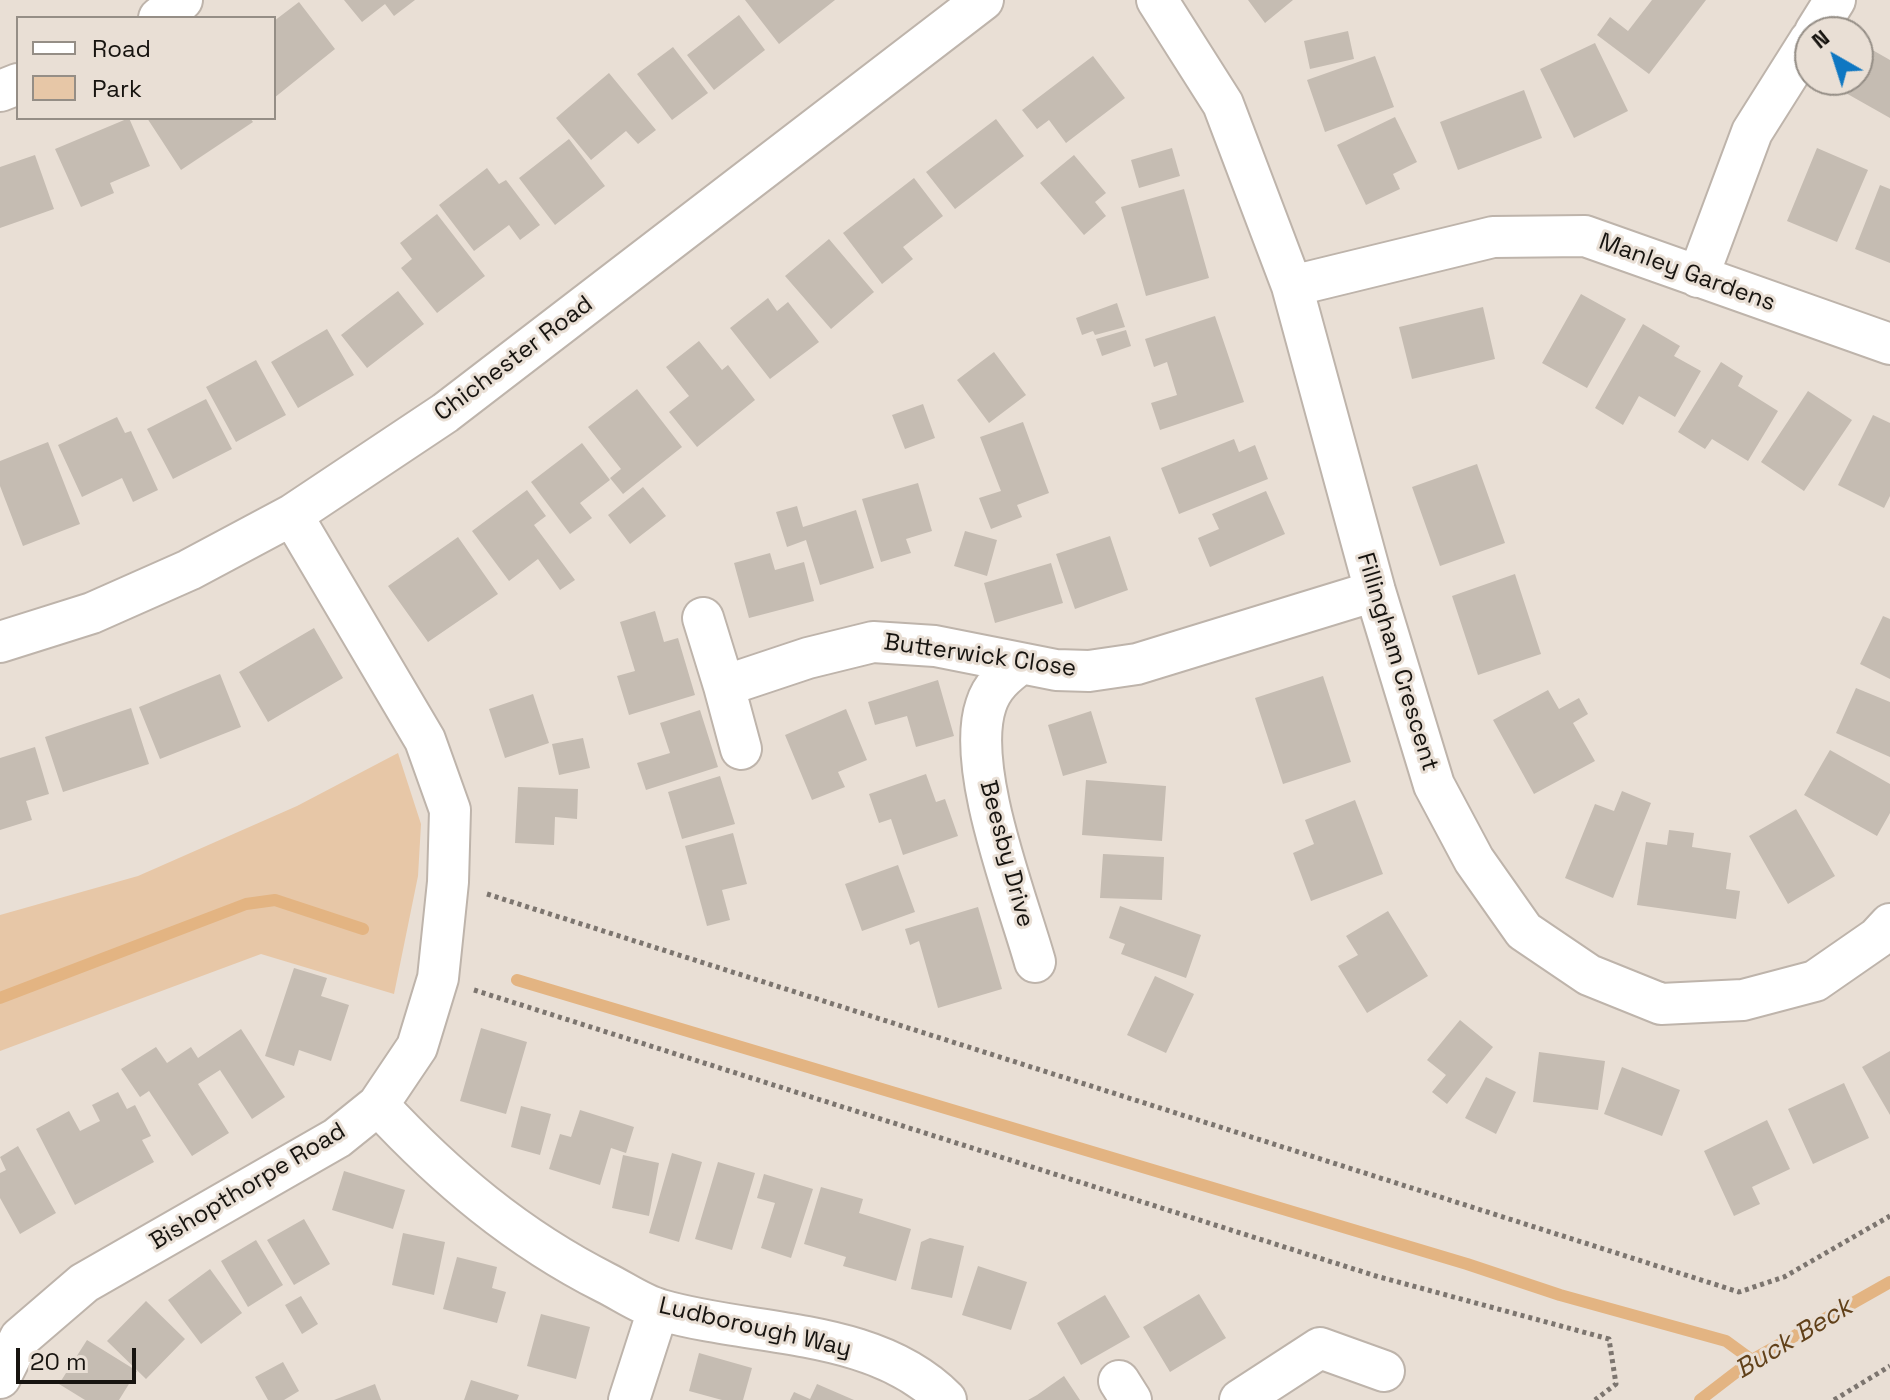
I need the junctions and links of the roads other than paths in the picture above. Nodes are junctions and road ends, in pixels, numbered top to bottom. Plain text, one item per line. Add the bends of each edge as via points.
1 (182, 0) edge
2 (983, 0) edge
3 (1157, 0) edge
4 (162, 16) edge
5 (1794, 65) edge
6 (1698, 277) junction
7 (1292, 286) junction
8 (1890, 344) edge
9 (292, 515) junction
10 (1375, 591) junction
11 (703, 618) dead end
12 (0, 642) edge
13 (1020, 664) junction
14 (724, 686) junction
15 (741, 749) dead end
16 (1890, 924) edge
17 (1035, 962) dead end
18 (378, 1105) junction
19 (658, 1310) junction
20 (1384, 1371) dead end
21 (0, 1378) edge
22 (629, 1400) edge
23 (946, 1400) edge
24 (1240, 1400) edge

1 - 4 street
2 - 9 street, Chichester Road via 445,413
3 - 7 street, Fillingham Crescent via 1223,104
5 - 6 street via 1752,132
6 - 7 street, Manley Gardens via 1585,236 1493,237
6 - 8 street, Manley Gardens
7 - 10 street, Fillingham Crescent
9 - 12 street, Chichester Road via 189,570 92,613
9 - 18 street, Bishopthorpe Road via 425,740 450,810 438,978 417,1047
10 - 13 street, Butterwick Close via 1137,664 1089,671
10 - 16 street, Fillingham Crescent via 1434,785 1453,824 1524,931 1589,975 1661,1004 1743,1000 1815,981
11 - 14 street
13 - 14 street, Butterwick Close via 935,646 873,642
13 - 17 street, Beesby Drive via 1000,679 986,706 981,741 984,781
14 - 15 street
18 - 19 street, Ludborough Way via 466,1192 526,1237
18 - 21 street, Bishopthorpe Road via 337,1138 84,1283 20,1338
19 - 22 street
19 - 23 street, Ludborough Way via 843,1346 897,1365
20 - 24 street via 1320,1348

